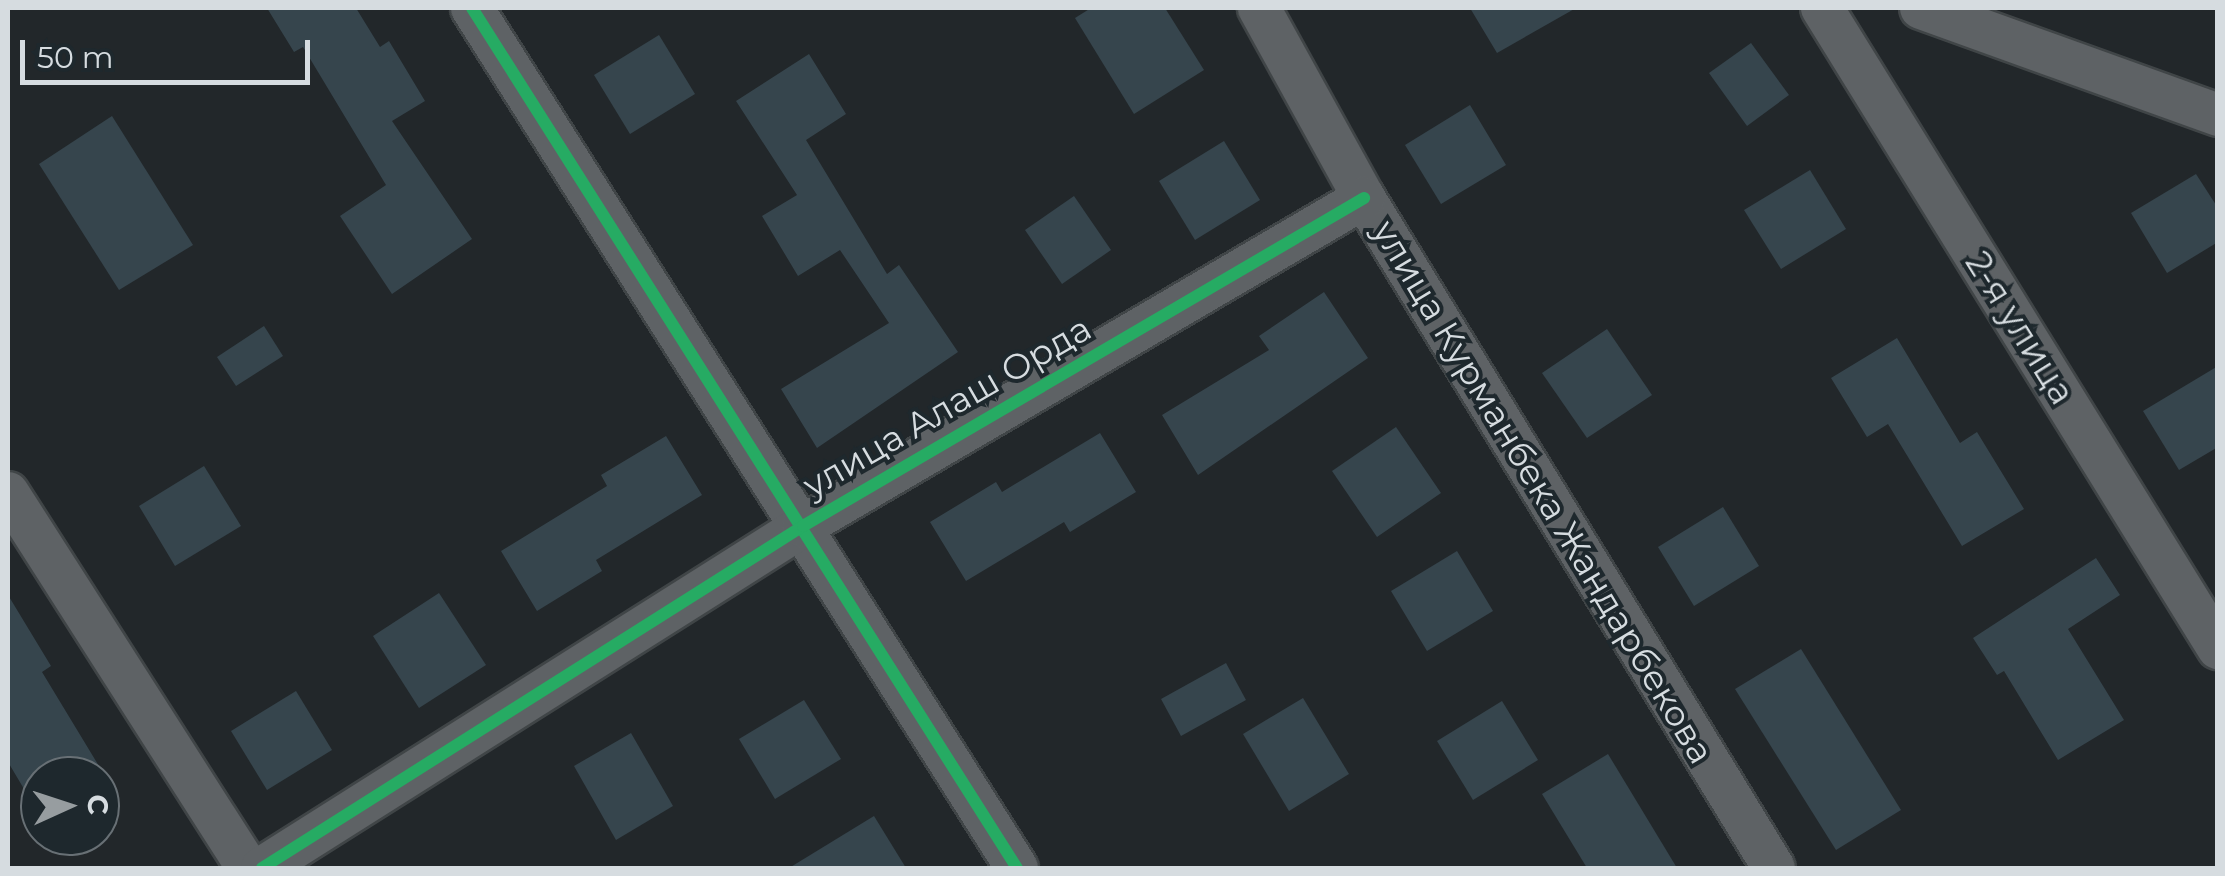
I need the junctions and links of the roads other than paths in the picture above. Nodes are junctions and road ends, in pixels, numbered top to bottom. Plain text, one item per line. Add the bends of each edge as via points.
1 (472, 8) edge
2 (1259, 8) edge
3 (1822, 8) edge
4 (1920, 8) edge
5 (2218, 115) edge
6 (1364, 198) junction
7 (8, 494) edge
8 (803, 526) junction
9 (2218, 648) edge
10 (248, 868) edge
11 (262, 868) edge
12 (1017, 868) edge
13 (1774, 868) edge

1 - 8 street
2 - 6 street, улица Курманбека Жандарбекова
3 - 9 street, 2-я улица
4 - 5 street
6 - 8 street, улица Алаш Орда
6 - 13 street, улица Курманбека Жандарбекова
7 - 10 street
8 - 11 street, улица Алаш Орда
8 - 12 street

